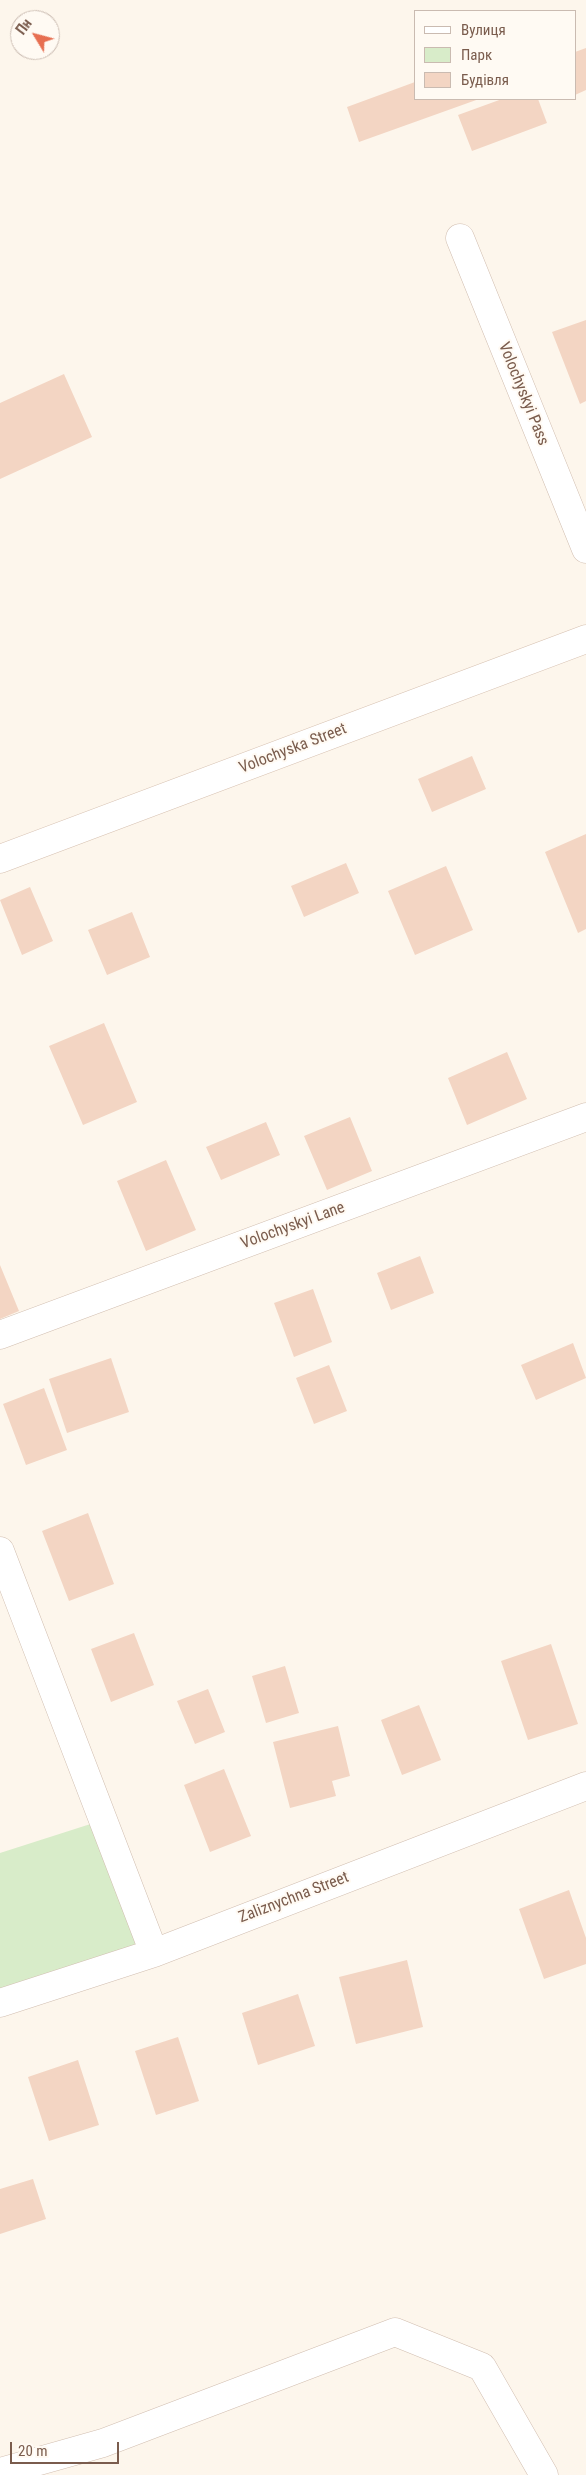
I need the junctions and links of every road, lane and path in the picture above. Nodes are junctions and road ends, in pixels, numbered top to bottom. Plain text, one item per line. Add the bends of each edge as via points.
1 (460, 238) dead end
2 (586, 549) edge
3 (586, 638) edge
4 (0, 859) edge
5 (586, 1117) edge
6 (0, 1336) edge
7 (0, 1551) edge
8 (586, 1786) edge
9 (154, 1952) junction
10 (0, 2003) edge
11 (0, 2472) edge
12 (544, 2475) edge

1 - 2 street, Volochyskyi Pass
3 - 4 street, Volochyska Street
5 - 6 street, Volochyskyi Lane
7 - 9 street
8 - 9 street, Zaliznychna Street
9 - 10 street, Zaliznychna Street
11 - 12 street via 103,2443 395,2332 482,2367

